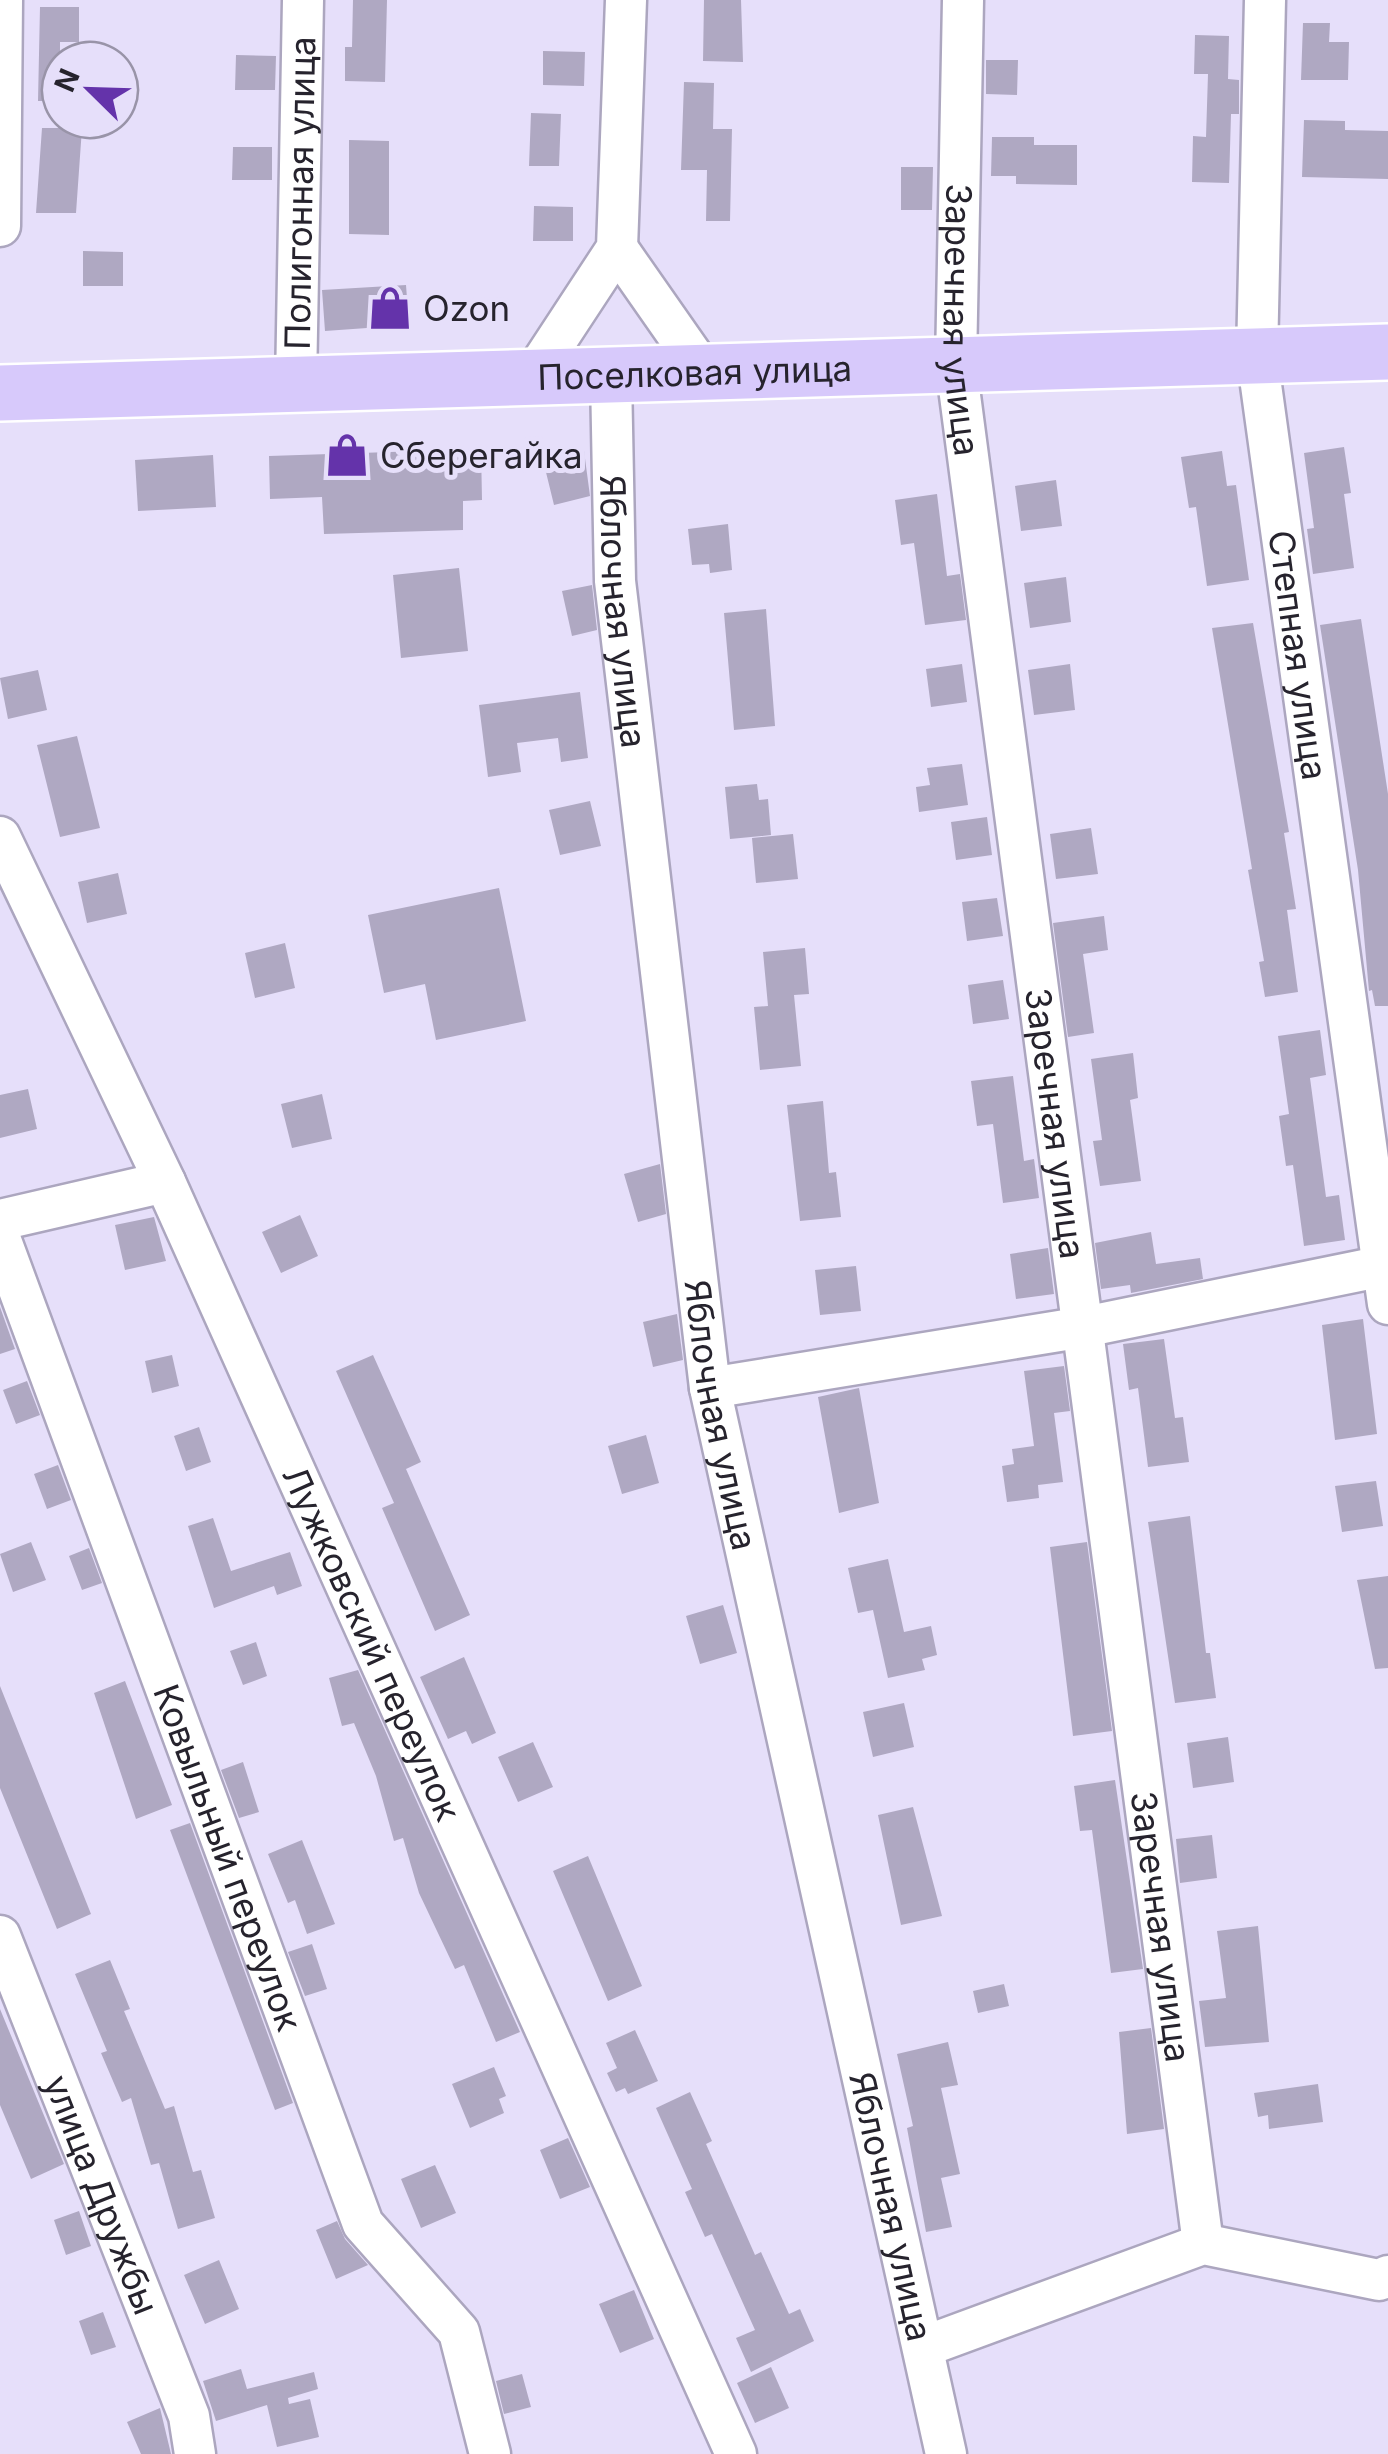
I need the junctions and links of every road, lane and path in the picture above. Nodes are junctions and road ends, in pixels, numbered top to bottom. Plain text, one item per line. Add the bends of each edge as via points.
1 (2, 0) edge
2 (303, 0) edge
3 (626, 0) edge
4 (962, 0) edge
5 (1265, 0) edge
6 (0, 226) edge
7 (617, 248) junction
8 (1388, 352) edge
9 (1256, 356) junction
10 (956, 365) junction
11 (705, 374) junction
12 (611, 377) junction
13 (531, 379) junction
14 (296, 384) junction
15 (0, 393) edge
16 (0, 837) edge
17 (166, 1182) junction
18 (0, 1220) edge
19 (0, 1238) edge
20 (1386, 1278) edge
21 (1084, 1326) junction
22 (710, 1388) junction
23 (0, 1936) edge
24 (1203, 2244) junction
25 (1388, 2276) edge
26 (922, 2347) junction
27 (934, 2448) edge
28 (195, 2454) edge
29 (490, 2454) edge
30 (736, 2454) edge

1 - 6 street
2 - 14 street, Полигонная улица
3 - 7 street
4 - 10 street, Заречная улица
5 - 9 street, Степная улица
7 - 11 street
7 - 13 street
8 - 9 highway, Поселковая улица
9 - 10 highway, Поселковая улица
9 - 20 street, Степная улица
10 - 11 highway, Поселковая улица
10 - 21 street, Заречная улица
11 - 12 highway, Поселковая улица
12 - 13 highway, Поселковая улица
12 - 22 street, Яблочная улица via 615,581
13 - 14 highway, Поселковая улица
14 - 15 highway, Поселковая улица
16 - 17 street, Лужковский переулок
17 - 18 street
17 - 30 street, Лужковский переулок
19 - 29 street, Ковыльный переулок via 363,2224 459,2332
20 - 21 street
21 - 22 street
21 - 24 street, Заречная улица
22 - 26 street, Яблочная улица
23 - 28 street, улица Дружбы via 189,2416
24 - 25 street via 1379,2280
24 - 26 street
26 - 27 street, Яблочная улица

